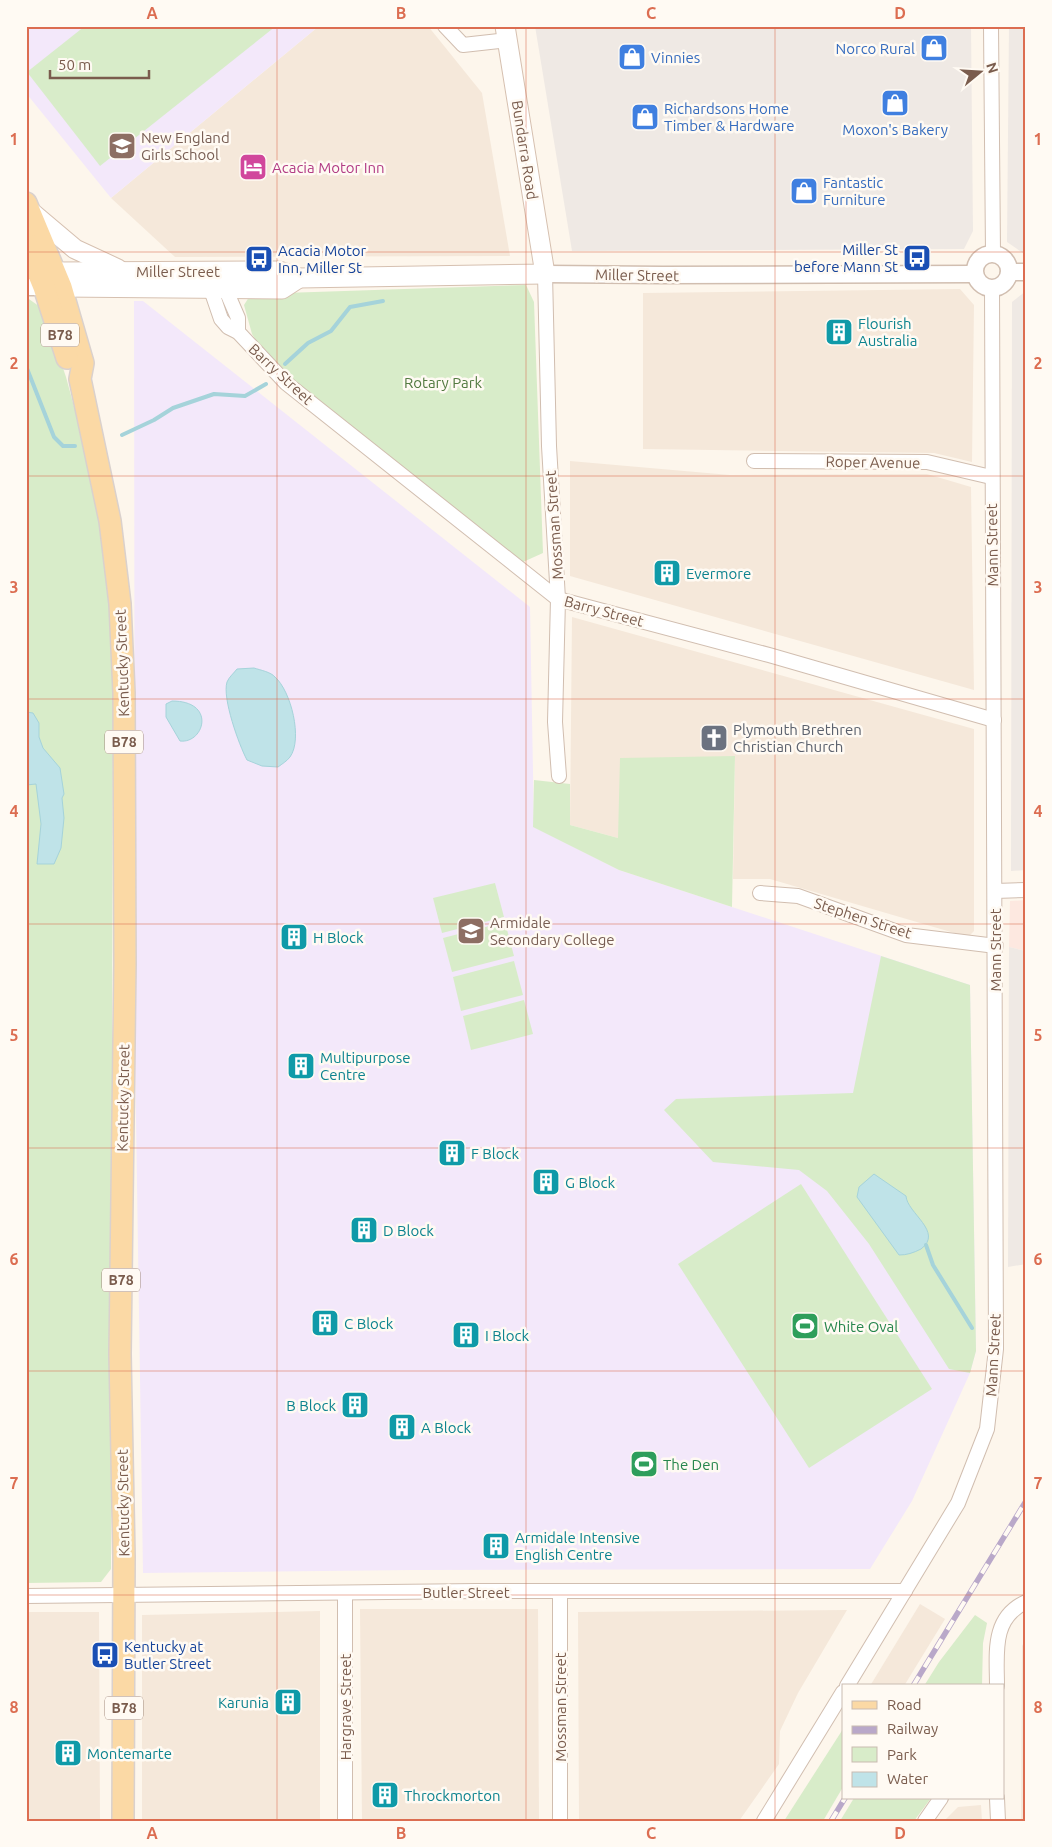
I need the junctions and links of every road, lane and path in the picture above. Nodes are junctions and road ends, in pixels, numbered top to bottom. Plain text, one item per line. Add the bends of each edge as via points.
1 (445, 26) edge
2 (992, 26) edge
3 (506, 33) edge
4 (28, 207) edge
5 (26, 243) edge
6 (993, 254) junction
7 (124, 272) junction
8 (1009, 272) junction
9 (1026, 272) edge
10 (545, 274) junction
11 (975, 274) junction
12 (42, 280) edge
13 (215, 280) junction
14 (992, 288) junction
15 (754, 461) dead end
16 (991, 477) junction
17 (558, 599) junction
18 (994, 720) junction
19 (559, 776) dead end
20 (1026, 890) edge
21 (995, 891) junction
22 (760, 893) dead end
23 (996, 946) junction
24 (906, 1591) junction
25 (560, 1593) junction
26 (345, 1594) junction
27 (26, 1596) edge
28 (124, 1596) junction
29 (1026, 1602) edge
30 (848, 1684) edge
31 (997, 1684) edge
32 (842, 1694) edge
33 (941, 1800) edge
34 (997, 1800) edge
35 (123, 1821) edge
36 (345, 1821) edge
37 (560, 1821) edge
38 (764, 1821) edge
39 (925, 1821) edge
40 (998, 1821) edge

1 - 3 street via 462,45
2 - 6 street
3 - 10 main road, Bundarra Road
4 - 7 main road via 75,249
4 - 12 main road, B78
5 - 12 main road, B78
6 - 8 street via 1005,260
6 - 11 street via 980,260
7 - 12 main road, Miller Street
7 - 13 main road, Miller Street
8 - 9 street
8 - 14 street via 1003,283
10 - 11 street, Miller Street
10 - 13 main road, Miller Street via 299,278 282,289
10 - 17 street, Mossman Street via 549,446
11 - 14 street via 981,284
12 - 13 main road, Miller Street
12 - 28 main road, Kentucky Street / B78 via 70,367 80,379 110,521 120,604 124,693 125,964 120,1354
13 - 17 street, Barry Street via 238,318 238,332 286,383
14 - 16 street, Mann Street
15 - 16 street, Roper Avenue via 927,462
16 - 18 street, Mann Street
17 - 18 street, Barry Street
17 - 19 street, Mossman Street via 555,722
18 - 21 street, Mann Street
20 - 21 street
21 - 23 street, Mann Street
22 - 23 street, Stephen Street via 798,896 906,935
23 - 24 street, Mann Street via 996,1349 993,1391 987,1428 962,1495
24 - 25 street, Butler Street
24 - 30 street, Mann Street
25 - 26 street, Butler Street
25 - 37 street, Mossman Street
26 - 28 street, Butler Street
26 - 36 street, Hargrave Street
27 - 28 street, Butler Street
28 - 35 main road, Kentucky Street / B78
29 - 31 street via 1019,1605 999,1627
32 - 38 street
33 - 39 street
34 - 40 street

